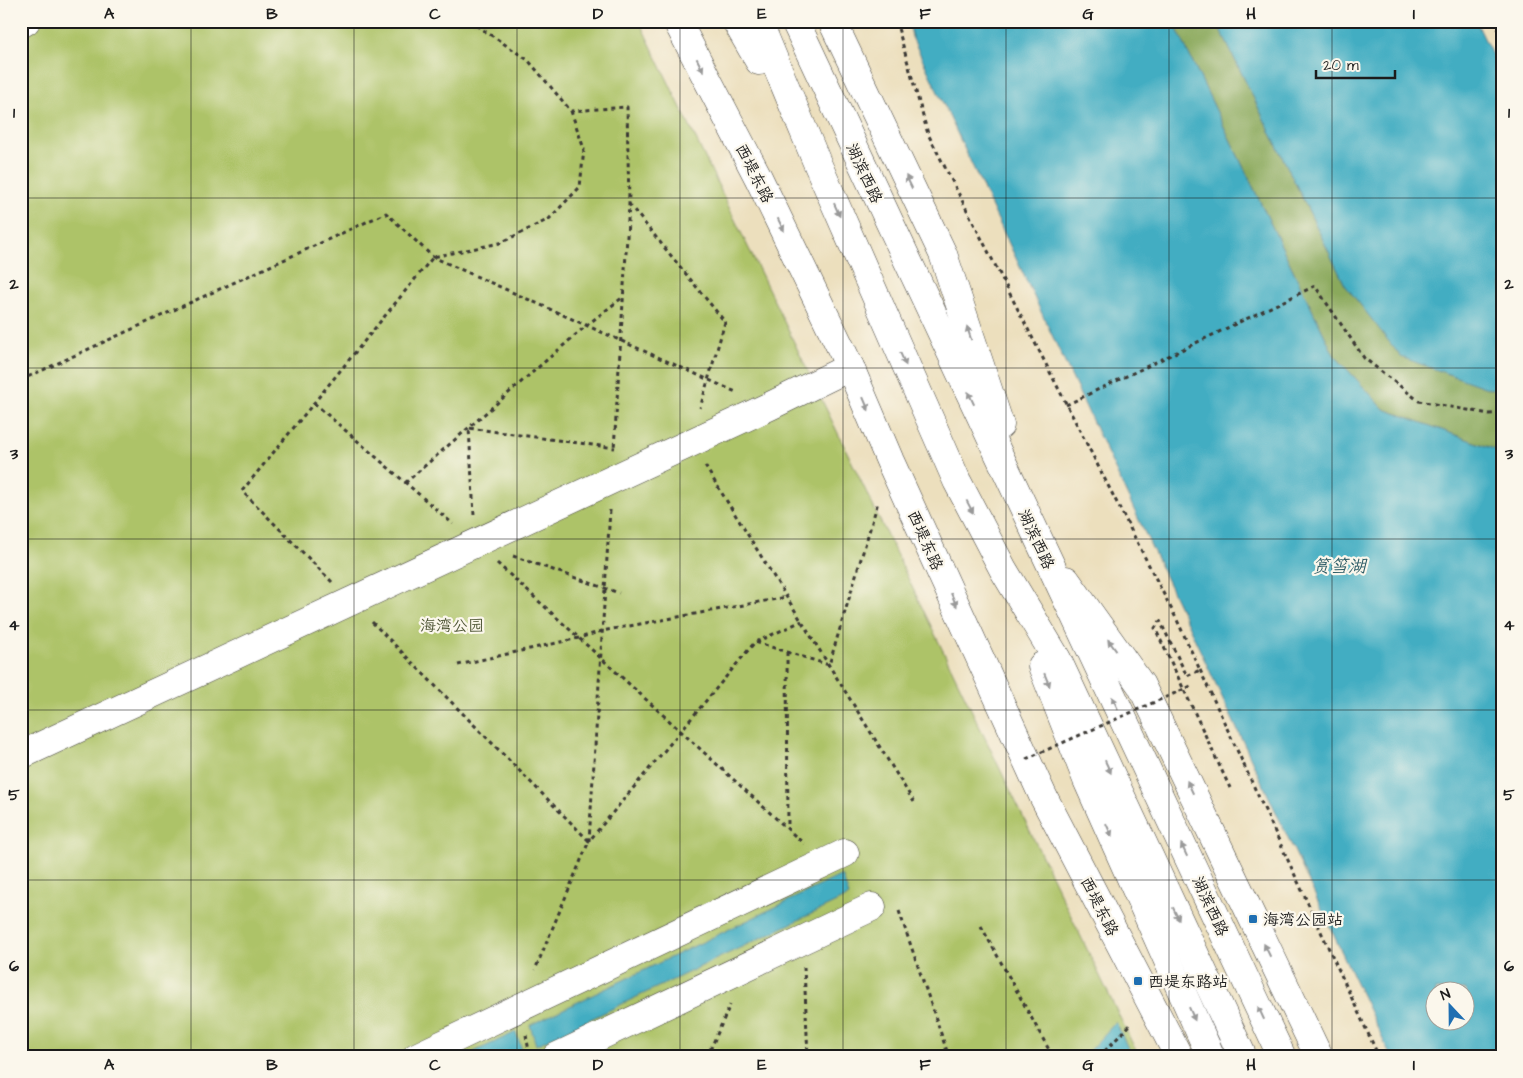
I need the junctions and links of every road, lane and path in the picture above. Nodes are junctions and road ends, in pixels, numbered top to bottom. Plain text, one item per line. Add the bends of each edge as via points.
1 (26, 21) edge
2 (470, 21) edge
3 (677, 21) edge
4 (794, 21) edge
5 (832, 21) edge
6 (896, 21) edge
7 (1495, 21) edge
8 (743, 23) edge
9 (21, 24) edge
10 (1502, 38) edge
11 (629, 204) junction
12 (623, 296) junction
13 (587, 325) junction
14 (620, 340) junction
15 (850, 367) junction
16 (708, 379) junction
17 (21, 380) edge
18 (314, 403) dead end
19 (1066, 405) junction
20 (770, 406) junction
21 (1502, 413) edge
22 (469, 428) junction
23 (690, 443) junction
24 (624, 447) dead end
25 (614, 448) junction
26 (890, 461) junction
27 (612, 480) junction
28 (406, 483) junction
29 (475, 543) junction
30 (1040, 545) junction
31 (1003, 569) junction
32 (787, 597) junction
33 (802, 621) junction
34 (602, 631) junction
35 (579, 638) junction
36 (755, 642) junction
37 (787, 652) junction
38 (600, 658) junction
39 (829, 664) junction
40 (458, 665) dead end
41 (1200, 670) junction
42 (1191, 686) dead end
43 (1184, 689) junction
44 (681, 731) junction
45 (21, 755) edge
46 (1026, 759) junction
47 (1230, 788) dead end
48 (914, 802) dead end
49 (788, 830) junction
50 (835, 858) joint
51 (884, 906) joint
52 (981, 926) dead end
53 (803, 940) junction
54 (749, 965) junction
55 (1150, 1005) junction
56 (416, 1057) edge
57 (556, 1057) edge
58 (706, 1057) edge
59 (808, 1057) edge
60 (949, 1057) edge
61 (1053, 1057) edge
62 (1099, 1057) edge
63 (1178, 1057) edge
64 (1211, 1057) edge
65 (1243, 1057) edge
66 (1282, 1057) edge
67 (1318, 1057) edge
68 (1379, 1057) edge

1 - 9 main road
2 - 11 path via 528,60 571,111 627,108
3 -> 15 main road, 西堤东路 via 758,177
30 -> 4 main road, 湖滨西路
30 -> 5 main road via 943,254
6 - 19 path via 928,134
7 - 10 path
8 -> 31 main road via 818,165 957,481
11 - 12 path
11 - 16 path via 725,322
12 - 13 path
12 - 14 path
13 - 14 path
13 - 17 path via 433,257 386,213
13 - 22 path
14 - 16 path
14 - 25 path
15 - 20 main road
15 -> 26 main road, 西堤东路
16 - 20 path
16 - 23 path
18 - 28 path
19 - 21 path via 1315,286 1364,358 1419,400 1489,414
19 - 41 path
20 - 23 main road
22 - 25 path
22 - 28 path
23 - 27 main road
23 - 32 path
24 - 25 path
25 - 27 path
26 - 39 path
26 -> 46 main road, 西堤东路
27 - 29 main road
27 - 34 path
28 - 29 path
29 - 35 path
29 - 45 main road
66 -> 30 main road, 湖滨西路
67 -> 30 main road via 1141,685
31 -> 64 main road via 1087,780
31 -> 65 main road via 1057,659
32 - 33 path
32 - 34 path
33 - 36 path
33 - 39 path
34 - 35 path
34 - 38 path
35 - 38 path
35 - 40 path
36 - 37 path
36 - 44 path
37 - 39 path
37 - 49 path
38 - 44 path
38 - 44 path via 589,841
39 - 48 path
41 - 43 path via 1187,676 1160,621 1155,628
41 - 68 path
42 - 43 path, bridge
43 - 46 path, bridge
43 - 47 path
44 - 49 path
46 - 55 main road, 西堤东路
49 - 50 path
50 - 56 main road
51 - 53 main road
51 - 60 path
52 - 61 path
53 - 54 main road
53 - 59 path
54 - 57 main road
54 - 58 path
55 - 62 path
55 - 63 main road, 西堤东路

